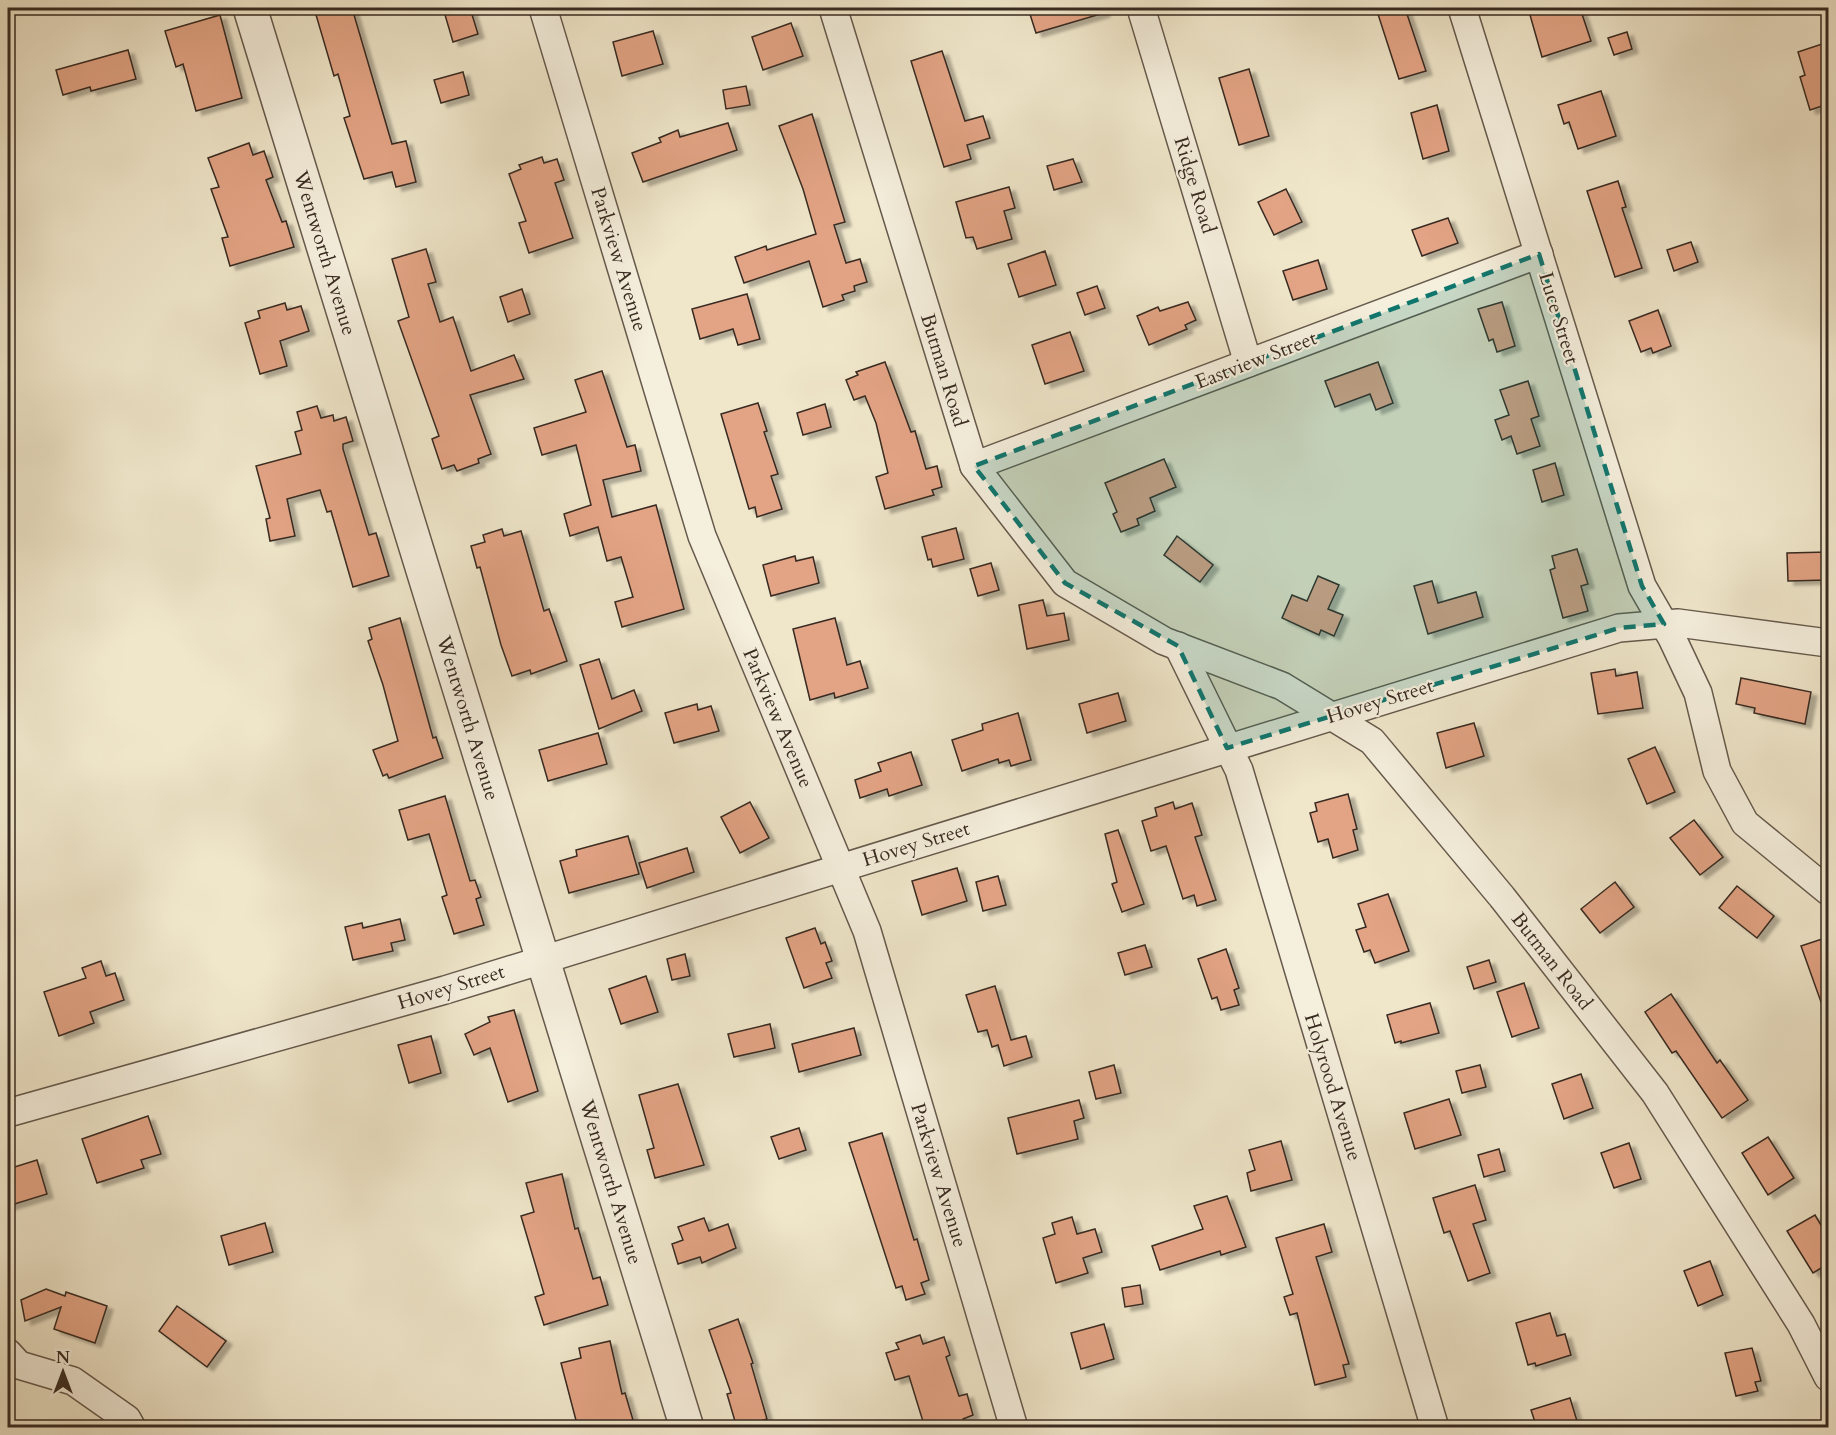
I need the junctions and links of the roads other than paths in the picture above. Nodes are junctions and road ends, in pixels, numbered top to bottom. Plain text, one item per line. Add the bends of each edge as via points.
1 (249, 8) edge
2 (543, 8) edge
3 (832, 8) edge
4 (1141, 8) edge
5 (1462, 8) edge
6 (1539, 254) junction
7 (1248, 363) junction
8 (974, 466) junction
9 (1664, 624) junction
10 (1828, 643) edge
11 (1178, 646) junction
12 (1332, 716) junction
13 (1227, 748) junction
14 (841, 867) junction
15 (1828, 891) edge
16 (543, 959) junction
17 (8, 1113) edge
18 (8, 1353) edge
19 (1828, 1377) edge
20 (132, 1428) edge
21 (687, 1428) edge
22 (1014, 1428) edge
23 (1436, 1428) edge

1 - 16 street, Wentworth Avenue
2 - 14 street, Parkview Avenue via 702,536
3 - 8 street, Butman Road
4 - 7 street, Ridge Road
5 - 6 street, Luce Street
6 - 7 street, Eastview Street
6 - 9 street, Luce Street via 1642,586
7 - 8 street, Eastview Street
8 - 11 street, Butman Road via 1065,583
9 - 10 street, Hovey Street
9 - 12 street, Hovey Street via 1619,628
9 - 15 street, Luce Street via 1698,693 1717,771 1745,824
11 - 12 street, Butman Road via 1282,686
11 - 13 street
12 - 13 street, Hovey Street
12 - 19 street, Butman Road via 1372,741 1502,897 1655,1093 1801,1324
13 - 14 street, Hovey Street
13 - 23 street, Holyrood Avenue via 1239,770
14 - 16 street, Hovey Street
14 - 22 street, Parkview Avenue via 867,931
16 - 17 street, Hovey Street
16 - 21 street, Wentworth Avenue
18 - 20 street via 19,1365 73,1381 127,1419

